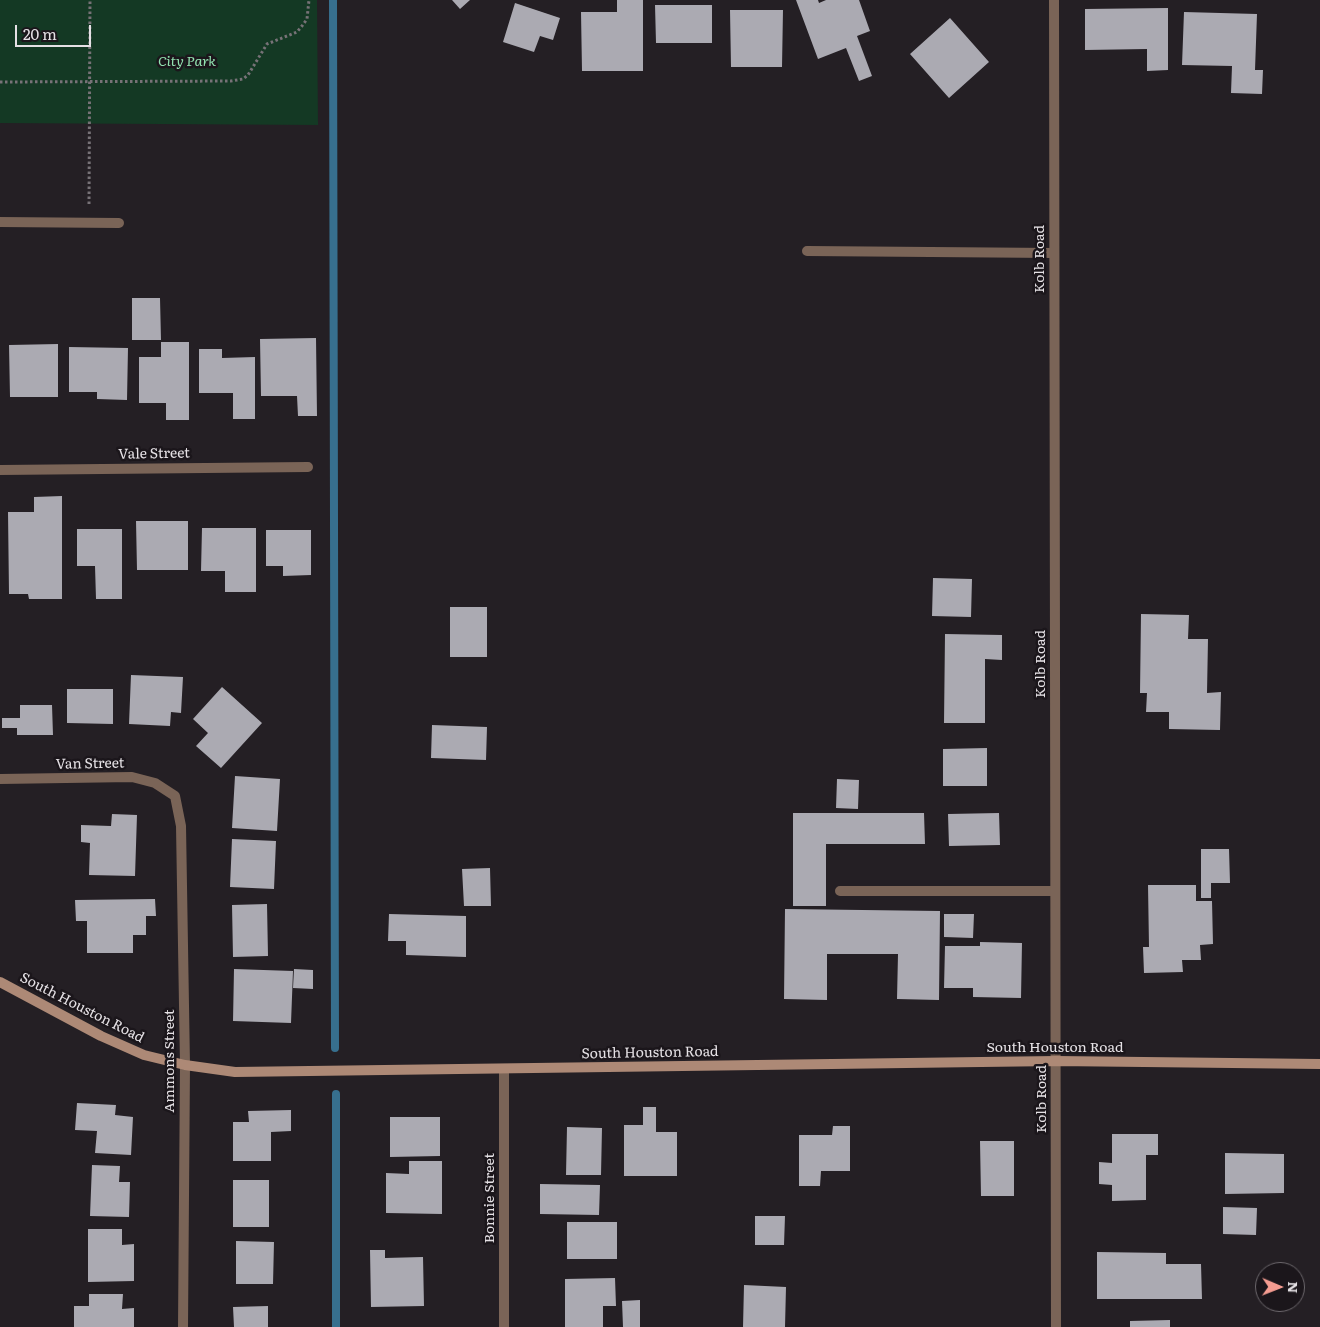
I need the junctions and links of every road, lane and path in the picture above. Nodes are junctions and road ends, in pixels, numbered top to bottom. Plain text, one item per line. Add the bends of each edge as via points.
1 (90, 0) edge
2 (309, 0) edge
3 (1054, 0) edge
4 (0, 82) edge
5 (90, 82) junction
6 (0, 222) edge
7 (88, 223) junction
8 (119, 223) dead end
9 (806, 251) dead end
10 (1054, 253) junction
11 (308, 467) dead end
12 (0, 470) edge
13 (0, 780) edge
14 (175, 796) joint
15 (840, 891) dead end
16 (1055, 891) junction
17 (0, 982) edge
18 (1056, 1060) junction
19 (1320, 1064) edge
20 (184, 1065) junction
21 (504, 1069) junction
22 (183, 1327) edge
23 (504, 1327) edge
24 (1056, 1327) edge

1 - 5 path
2 - 5 path via 307,18 297,32 267,44 243,79
3 - 10 street, Kolb Road
4 - 5 path
5 - 7 path
6 - 7 street
7 - 8 street
9 - 10 street
10 - 16 street, Kolb Road
11 - 12 street, Vale Street
13 - 14 street, Van Street via 132,777 155,783
14 - 20 street, Ammons Street via 181,826
15 - 16 street
16 - 18 street, Kolb Road
17 - 20 street, South Houston Road via 101,1036 144,1055
18 - 19 street, South Houston Road
18 - 21 street, South Houston Road
18 - 24 street, Kolb Road
20 - 21 street, South Houston Road via 235,1072
20 - 22 street, Ammons Street
21 - 23 street, Bonnie Street

